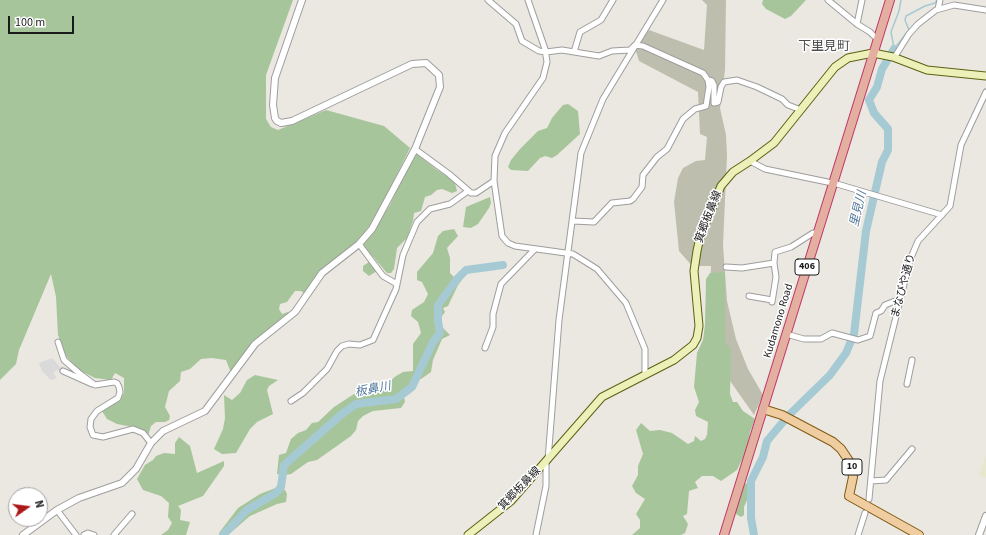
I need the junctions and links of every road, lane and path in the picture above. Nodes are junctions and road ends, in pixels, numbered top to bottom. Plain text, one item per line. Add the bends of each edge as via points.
1 (302, 0) edge
2 (488, 0) edge
3 (528, 0) edge
4 (613, 0) edge
5 (663, 0) edge
6 (828, 0) edge
7 (862, 0) edge
8 (890, 0) edge
9 (940, 0) edge
10 (938, 9) junction
11 (986, 10) edge
12 (857, 24) junction
13 (877, 39) junction
14 (635, 45) junction
15 (546, 52) junction
16 (574, 52) junction
17 (874, 52) junction
18 (891, 57) junction
19 (986, 76) edge
20 (708, 80) junction
21 (986, 92) edge
22 (801, 110) junction
23 (415, 149) junction
24 (750, 162) junction
25 (494, 182) junction
26 (833, 183) junction
27 (468, 191) junction
28 (942, 214) junction
29 (573, 221) junction
30 (818, 233) junction
31 (359, 244) junction
32 (535, 249) junction
33 (567, 253) junction
34 (774, 263) junction
35 (726, 268) dead end
36 (397, 284) junction
37 (749, 296) dead end
38 (900, 299) junction
39 (786, 334) junction
40 (58, 342) dead end
41 (485, 348) dead end
42 (912, 360) dead end
43 (63, 371) dead end
44 (645, 374) junction
45 (907, 384) dead end
46 (95, 385) junction
47 (291, 401) dead end
48 (763, 409) junction
49 (152, 443) junction
50 (912, 449) dead end
51 (547, 462) junction
52 (871, 481) junction
53 (869, 499) dead end
54 (57, 510) junction
55 (865, 513) dead end
56 (132, 514) dead end
57 (986, 516) edge
58 (23, 535) edge
59 (76, 535) edge
60 (84, 535) edge
61 (94, 535) edge
62 (114, 535) edge
63 (468, 535) edge
64 (536, 535) edge
65 (724, 535) edge
66 (858, 535) edge
67 (919, 535) edge
68 (979, 535) edge

1 - 23 street via 275,78 274,118 281,124 292,122 412,64 426,63 439,75 440,87
2 - 15 street via 516,24 522,41
3 - 15 street
4 - 16 street via 602,20 580,32
5 - 14 street
6 - 12 street
7 - 12 street
8 - 13 highway, Kudamono Road / 406
9 - 10 street
10 - 11 street via 954,6
10 - 18 street via 918,24
12 - 13 street
13 - 17 highway, Kudamono Road / 406
14 - 16 street via 630,50 612,51 599,56
14 - 20 street via 643,46 703,73
14 - 29 street via 603,99 581,153
15 - 16 street
15 - 25 street via 547,62 543,78 497,149
17 - 18 main road
17 - 22 main road, 箕郷板鼻線 via 848,58 835,67
17 - 26 highway, Kudamono Road / 406
18 - 19 main road via 926,70
20 - 22 street via 714,85 714,103 718,102 724,82 737,80 757,87
20 - 29 street via 706,106 695,109 683,119 667,149 643,175 642,187 633,199 612,203 594,222
21 - 28 street, まなびや通り via 963,140 951,203
22 - 24 main road, 箕郷板鼻線 via 774,143
23 - 27 street
23 - 31 street via 372,229
24 - 26 street via 766,169
24 - 44 main road, 箕郷板鼻線 via 726,178 700,237 694,272 699,317 697,338 682,356
25 - 27 street via 476,193
25 - 32 street via 502,236 515,246
26 - 28 street
26 - 30 highway, Kudamono Road / 406
27 - 36 street via 450,204 430,209 418,219 403,256
28 - 38 street, まなびや通り via 915,246
29 - 33 street
30 - 34 street via 774,253
30 - 39 highway, Kudamono Road / 406
31 - 36 street via 383,276
31 - 49 street via 322,273 295,312 255,344 205,411 163,431
32 - 33 street
32 - 41 street via 501,284 493,314 493,327
33 - 44 street via 592,264 624,300 645,349
33 - 51 street
34 - 35 street
34 - 37 street via 776,277 772,301
36 - 47 street via 373,340 360,345 342,346 327,369
38 - 39 street via 889,303 876,313 870,336 858,340 832,333 821,339
38 - 52 street, まなびや通り via 879,390
39 - 48 highway, Kudamono Road / 406
40 - 46 street via 68,364
42 - 45 street
43 - 46 street
44 - 51 main road, 箕郷板鼻線 via 602,397
46 - 49 street via 114,382 117,383 120,392 118,398 91,419 90,427 93,434 103,437 133,429 143,433
48 - 65 highway, Kudamono Road / 406
48 - 67 main road, 10 via 782,415 833,442 851,464 849,496
49 - 54 street via 136,469 122,483 79,498
50 - 52 street via 886,480
51 - 63 main road, 箕郷板鼻線 via 511,501
51 - 64 street
52 - 53 street, まなびや通り
54 - 58 street
54 - 59 street
55 - 66 street
56 - 62 street
57 - 68 street
60 - 61 street

